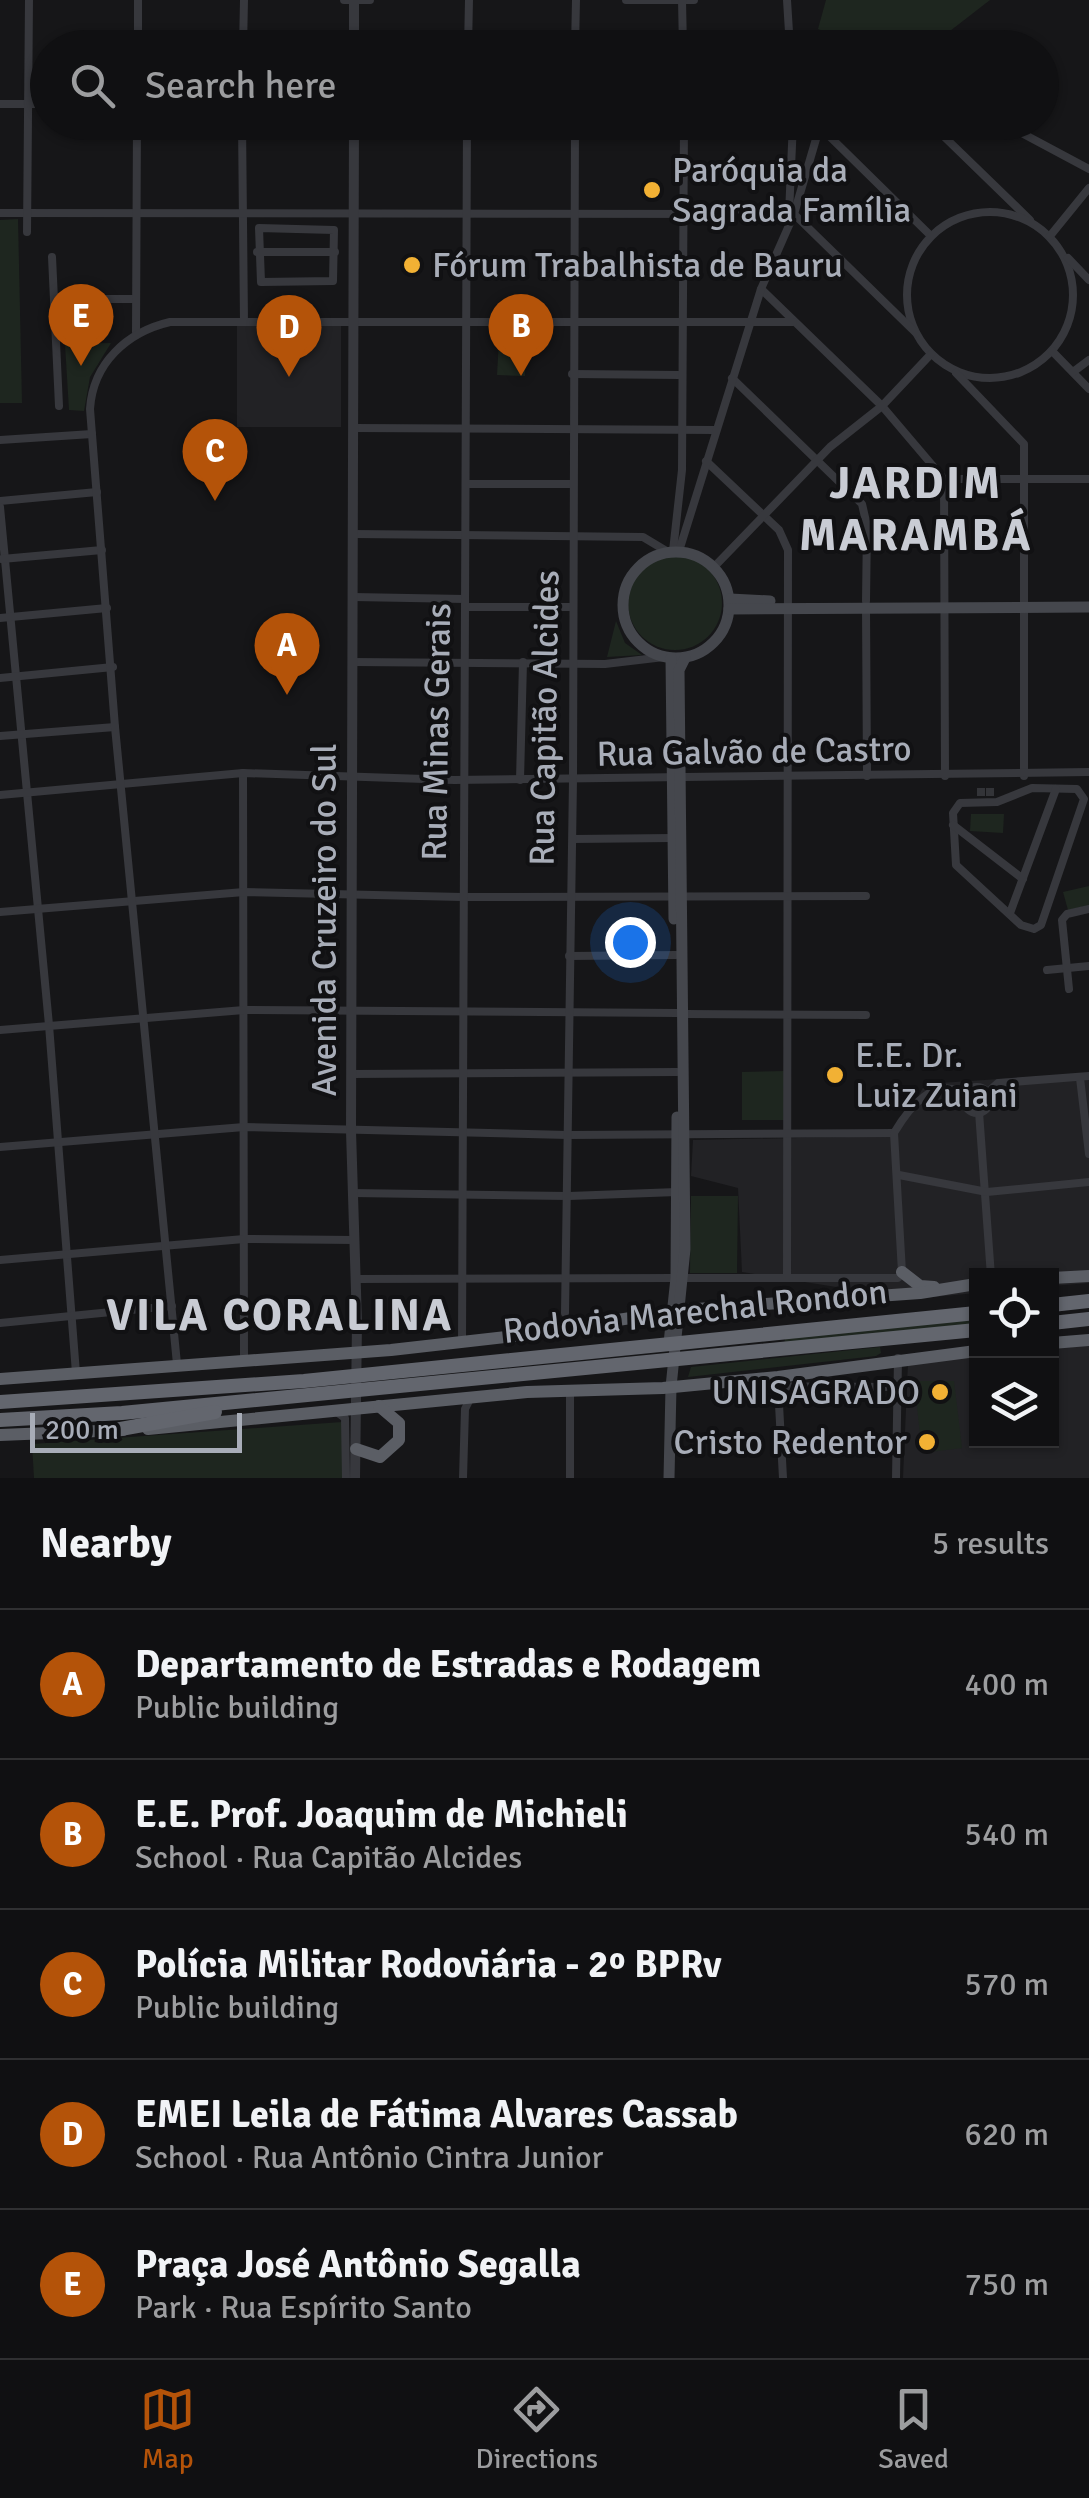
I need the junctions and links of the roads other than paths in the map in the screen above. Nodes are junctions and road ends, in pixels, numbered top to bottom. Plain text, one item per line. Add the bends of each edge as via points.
1 (29, 0) edge
2 (138, 0) edge
3 (244, 0) edge
4 (344, 0) edge
5 (354, 0) edge
6 (370, 0) edge
7 (469, 0) edge
8 (576, 0) edge
9 (626, 0) edge
10 (682, 0) edge
11 (694, 0) edge
12 (786, 0) edge
13 (138, 30) edge
14 (244, 30) edge
15 (354, 30) edge
16 (468, 30) edge
17 (575, 30) edge
18 (683, 30) edge
19 (788, 30) edge
20 (0, 104) edge
21 (28, 104) junction
22 (137, 140) edge
23 (242, 140) edge
24 (354, 140) edge
25 (467, 140) edge
26 (575, 140) edge
27 (684, 140) edge
28 (794, 140) edge
29 (815, 140) edge
30 (835, 140) edge
31 (948, 140) edge
32 (1037, 140) edge
33 (1088, 166) edge
34 (1089, 188) edge
35 (28, 212) junction
36 (136, 212) junction
37 (682, 212) junction
38 (0, 213) edge
39 (242, 213) junction
40 (354, 214) junction
41 (466, 214) junction
42 (792, 214) junction
43 (575, 215) junction
44 (1032, 222) junction
45 (27, 232) dead end
46 (930, 236) junction
47 (1050, 236) junction
48 (258, 252) junction
49 (335, 252) junction
50 (1062, 253) junction
51 (52, 257) dead end
52 (242, 267) junction
53 (257, 268) junction
54 (574, 268) junction
55 (682, 270) junction
56 (1089, 280) edge
57 (761, 289) junction
58 (54, 299) junction
59 (134, 299) junction
60 (574, 321) junction
61 (244, 322) junction
62 (353, 322) junction
63 (682, 322) junction
64 (793, 322) junction
65 (468, 323) junction
66 (752, 324) junction
67 (136, 332) junction
68 (916, 333) junction
69 (1052, 351) junction
70 (931, 354) junction
71 (1089, 360) edge
72 (952, 370) junction
73 (1073, 372) junction
74 (572, 374) junction
75 (680, 375) junction
76 (732, 378) junction
77 (1089, 389) edge
78 (59, 406) dead end
79 (882, 406) junction
80 (354, 428) junction
81 (467, 429) junction
82 (572, 429) junction
83 (680, 429) junction
84 (716, 430) junction
85 (92, 434) junction
86 (0, 440) edge
87 (706, 461) junction
88 (817, 461) junction
89 (944, 479) junction
90 (1024, 480) junction
91 (1089, 480) edge
92 (467, 484) junction
93 (573, 484) junction
94 (97, 492) junction
95 (0, 504) edge
96 (763, 516) junction
97 (353, 534) junction
98 (465, 536) junction
99 (573, 537) junction
100 (102, 550) junction
101 (673, 551) junction
102 (2, 559) edge
103 (714, 566) junction
104 (353, 597) junction
105 (466, 603) junction
106 (729, 604) junction
107 (945, 604) junction
108 (1089, 604) edge
109 (788, 605) junction
110 (866, 605) junction
111 (1024, 605) junction
112 (572, 607) junction
113 (107, 608) junction
114 (11, 617) junction
115 (0, 618) edge
116 (673, 658) junction
117 (353, 662) junction
118 (464, 662) junction
119 (524, 662) junction
120 (574, 663) junction
121 (112, 666) junction
122 (15, 677) junction
123 (0, 678) edge
124 (116, 727) junction
125 (22, 734) junction
126 (0, 736) edge
127 (1089, 772) edge
128 (243, 773) junction
129 (675, 776) junction
130 (788, 776) junction
131 (867, 776) junction
132 (944, 776) junction
133 (986, 776) junction
134 (1024, 776) junction
135 (352, 778) junction
136 (462, 780) junction
137 (520, 780) junction
138 (573, 780) junction
139 (122, 784) junction
140 (1056, 789) junction
141 (26, 793) junction
142 (0, 795) edge
143 (985, 795) junction
144 (953, 825) junction
145 (672, 838) junction
146 (572, 839) junction
147 (1023, 879) junction
148 (244, 892) junction
149 (351, 896) junction
150 (569, 896) junction
151 (866, 896) dead end
152 (462, 897) junction
153 (787, 897) junction
154 (677, 898) junction
155 (134, 900) junction
156 (36, 909) junction
157 (1089, 909) edge
158 (0, 912) edge
159 (1010, 914) junction
160 (676, 955) junction
161 (570, 956) junction
162 (1089, 966) edge
163 (1067, 968) junction
164 (1047, 970) dead end
165 (1068, 989) dead end
166 (244, 1010) junction
167 (681, 1013) junction
168 (351, 1014) junction
169 (462, 1015) junction
170 (568, 1015) junction
171 (787, 1015) junction
172 (866, 1015) dead end
173 (145, 1017) junction
174 (49, 1025) junction
175 (0, 1030) edge
176 (566, 1072) junction
177 (677, 1072) junction
178 (462, 1073) junction
179 (352, 1074) junction
180 (1085, 1077) edge
181 (988, 1092) junction
182 (966, 1094) junction
183 (979, 1112) junction
184 (244, 1127) junction
185 (351, 1131) junction
186 (466, 1132) junction
187 (157, 1133) junction
188 (681, 1133) junction
189 (786, 1133) junction
190 (894, 1133) junction
191 (568, 1134) junction
192 (58, 1142) junction
193 (0, 1147) edge
194 (1089, 1154) edge
195 (899, 1175) junction
196 (1089, 1182) edge
197 (465, 1192) junction
198 (677, 1192) junction
199 (987, 1192) junction
200 (352, 1194) junction
201 (570, 1196) junction
202 (244, 1239) junction
203 (354, 1240) junction
204 (166, 1245) junction
205 (65, 1256) junction
206 (0, 1260) edge
207 (991, 1268) edge
208 (902, 1272) junction
209 (1089, 1276) edge
210 (566, 1277) junction
211 (466, 1278) junction
212 (680, 1278) junction
213 (787, 1278) junction
214 (1059, 1278) edge
215 (355, 1280) junction
216 (969, 1285) edge
217 (951, 1289) junction
218 (1089, 1302) edge
219 (1059, 1304) edge
220 (172, 1306) junction
221 (565, 1313) dead end
222 (969, 1314) edge
223 (677, 1316) junction
224 (72, 1318) junction
225 (1089, 1319) edge
226 (1059, 1322) edge
227 (0, 1323) edge
228 (969, 1331) edge
229 (1089, 1340) edge
230 (462, 1342) junction
231 (1059, 1343) edge
232 (969, 1351) edge
233 (898, 1358) junction
234 (244, 1360) junction
235 (177, 1364) junction
236 (76, 1374) junction
237 (0, 1379) edge
238 (667, 1381) junction
239 (778, 1386) junction
240 (898, 1387) junction
241 (570, 1393) junction
242 (320, 1394) junction
243 (471, 1397) junction
244 (0, 1402) edge
245 (376, 1406) junction
246 (329, 1409) junction
247 (0, 1420) edge
248 (115, 1430) junction
249 (0, 1435) edge
250 (356, 1442) junction
251 (346, 1478) edge
252 (355, 1478) edge
253 (464, 1478) edge
254 (570, 1478) edge
255 (665, 1478) edge
256 (783, 1478) edge
257 (896, 1478) edge

1 - 21 street
2 - 13 street
3 - 14 street
4 - 5 street
5 - 6 street
5 - 15 street
7 - 16 street
8 - 17 street
9 - 10 street
10 - 11 street
10 - 18 street
12 - 19 street
20 - 21 street
21 - 35 street
22 - 36 street
23 - 39 street
24 - 40 street, Avenida Cruzeiro do Sul
25 - 41 street, Rua Minas Gerais
26 - 43 street, Rua Capitão Alcides
27 - 37 street
28 - 42 street
29 - 42 street
30 - 46 street
31 - 44 street
32 - 33 street
34 - 47 street
35 - 36 street
35 - 38 street
35 - 45 street
36 - 39 street
36 - 59 street
37 - 42 street
37 - 43 street
37 - 55 street
39 - 40 street
39 - 52 street
40 - 41 street
40 - 62 street, Avenida Cruzeiro do Sul
41 - 43 street
41 - 65 street, Rua Minas Gerais
42 - 57 street
42 - 68 street
43 - 54 street, Rua Capitão Alcides
44 - 46 street via 1007,212 979,212
44 - 47 street
46 - 68 street via 908,282
47 - 50 street
48 - 49 street
48 - 49 street via 262,227 332,229
48 - 53 street
49 - 53 street via 330,282 261,282
50 - 56 street
50 - 69 street via 1074,293
51 - 58 street
52 - 53 street
52 - 61 street
54 - 55 street
54 - 60 street, Rua Capitão Alcides
55 - 63 street
57 - 64 street
57 - 66 street
58 - 59 street
58 - 78 street
59 - 67 street
60 - 63 street
60 - 65 street
60 - 74 street, Rua Capitão Alcides
61 - 62 street
61 - 67 street via 170,322
62 - 65 street
62 - 80 street, Avenida Cruzeiro do Sul
63 - 66 street
63 - 75 street
64 - 66 street
64 - 79 street
65 - 81 street, Rua Minas Gerais
66 - 76 street
67 - 85 street via 106,362 91,396
68 - 70 street
69 - 72 street via 1005,377
69 - 73 street
70 - 72 street
70 - 79 street
71 - 73 street
72 - 90 street via 1024,444
73 - 77 street
74 - 75 street
74 - 82 street, Rua Capitão Alcides
75 - 83 street
76 - 84 street
76 - 88 street
79 - 88 street
79 - 89 street
80 - 81 street
80 - 97 street, Avenida Cruzeiro do Sul
81 - 82 street
81 - 92 street, Rua Minas Gerais
82 - 83 street
82 - 93 street, Rua Capitão Alcides
83 - 84 street
83 - 101 street
84 - 87 street
85 - 86 street
85 - 94 street
87 - 96 street
87 - 101 street
88 - 96 street
88 - 110 street via 865,513
89 - 90 street
89 - 107 street
90 - 91 street
90 - 111 street
92 - 93 street
92 - 98 street, Rua Minas Gerais
93 - 99 street, Rua Capitão Alcides
94 - 95 street
94 - 100 street
95 - 102 street
96 - 103 street
96 - 109 street via 786,540
97 - 98 street
97 - 104 street, Avenida Cruzeiro do Sul
98 - 99 street
98 - 105 street, Rua Minas Gerais
99 - 101 street via 648,538
99 - 112 street, Rua Capitão Alcides
100 - 102 street
100 - 113 street
101 - 103 main road
101 - 116 main road via 654,556 632,575 623,603 630,631 650,652
102 - 114 street
103 - 106 main road
104 - 105 street
104 - 117 street, Avenida Cruzeiro do Sul
105 - 112 street
105 - 118 street, Rua Minas Gerais
106 - 109 main road
106 - 116 main road via 718,639
107 - 110 main road
107 - 111 main road
107 - 132 street
108 - 111 main road
109 - 110 main road
109 - 130 street
110 - 131 street
111 - 134 street
112 - 120 street, Rua Capitão Alcides
113 - 114 street
113 - 121 street
114 - 115 street
114 - 122 street
116 - 120 street
116 - 129 main road
117 - 118 street
117 - 135 street, Avenida Cruzeiro do Sul
118 - 119 street
118 - 136 street, Rua Minas Gerais
119 - 120 street
119 - 137 street
120 - 138 street, Rua Capitão Alcides
121 - 122 street
121 - 124 street
122 - 123 street
122 - 125 street
124 - 125 street
124 - 139 street
125 - 126 street
125 - 141 street
127 - 134 street, Rua Galvão de Castro
128 - 135 street, Rua Galvão de Castro
128 - 139 street, Rua Galvão de Castro
128 - 148 street
129 - 130 street, Rua Galvão de Castro
129 - 138 street, Rua Galvão de Castro
129 - 145 main road
129 - 154 main road
130 - 131 street, Rua Galvão de Castro
130 - 153 street
131 - 132 street, Rua Galvão de Castro
132 - 133 street, Rua Galvão de Castro
133 - 134 street, Rua Galvão de Castro
133 - 143 street
135 - 136 street, Rua Galvão de Castro
135 - 149 street, Avenida Cruzeiro do Sul
136 - 137 street, Rua Galvão de Castro
136 - 152 street, Rua Minas Gerais
137 - 138 street, Rua Galvão de Castro
138 - 146 street, Rua Capitão Alcides
139 - 141 street, Rua Galvão de Castro
139 - 155 street
140 - 143 street
140 - 147 street
140 - 159 street via 1076,789 1084,803 1041,925 1028,928
141 - 142 street, Rua Galvão de Castro
141 - 156 street
143 - 144 street via 955,806
144 - 147 street
144 - 159 street via 956,864
145 - 146 street
145 - 154 main road
146 - 150 street, Rua Capitão Alcides
147 - 159 street
148 - 149 street
148 - 155 street
148 - 166 street
149 - 152 street
149 - 168 street, Avenida Cruzeiro do Sul
150 - 152 street
150 - 154 street
150 - 161 street, Rua Capitão Alcides
151 - 153 street
152 - 169 street, Rua Minas Gerais
153 - 154 street
153 - 171 street
154 - 160 main road
154 - 167 main road
155 - 156 street
155 - 173 street
156 - 158 street
156 - 174 street
157 - 163 street via 1064,917
160 - 161 street
160 - 167 main road
161 - 170 street, Rua Capitão Alcides
162 - 163 street
163 - 164 street
163 - 165 street
166 - 168 street
166 - 173 street
166 - 184 street
167 - 170 street
167 - 171 street
167 - 177 main road
167 - 188 main road
168 - 169 street
168 - 179 street, Avenida Cruzeiro do Sul
169 - 170 street
169 - 178 street, Rua Minas Gerais
170 - 176 street, Rua Capitão Alcides
171 - 172 street
171 - 189 street
173 - 174 street
173 - 187 street
174 - 175 street
174 - 192 street
176 - 177 street
176 - 178 street
176 - 191 street, Rua Capitão Alcides
177 - 188 main road
178 - 179 street
178 - 186 street, Rua Minas Gerais
179 - 185 street, Avenida Cruzeiro do Sul
180 - 181 street via 998,1083
180 - 194 street
181 - 182 street via 976,1087
181 - 183 street via 990,1104
182 - 183 street via 967,1107
182 - 190 street via 951,1086 933,1089
183 - 199 street
184 - 185 street
184 - 187 street
184 - 202 street
185 - 186 street
185 - 200 street, Avenida Cruzeiro do Sul
186 - 191 street
186 - 197 street, Rua Minas Gerais
187 - 192 street
187 - 204 street
188 - 189 street
188 - 191 street
188 - 198 main road
188 - 212 main road
189 - 190 street
189 - 213 street
190 - 195 street
191 - 201 street, Rua Capitão Alcides
192 - 193 street
192 - 205 street
195 - 199 street
195 - 208 street
196 - 199 street
197 - 200 street
197 - 201 street
197 - 211 street, Rua Minas Gerais
198 - 201 street
198 - 212 main road
199 - 207 street
200 - 203 street, Avenida Cruzeiro do Sul
201 - 210 street, Rua Capitão Alcides
202 - 203 street
202 - 204 street
202 - 234 street
203 - 215 street, Avenida Cruzeiro do Sul
204 - 205 street
204 - 220 street
205 - 206 street
205 - 224 street
208 - 213 street via 892,1281
208 - 217 highway via 920,1286
209 - 214 highway
210 - 211 street
210 - 212 street
210 - 221 street, Rua Capitão Alcides
211 - 215 street
211 - 230 street, Rua Minas Gerais
212 - 213 street
212 - 223 main road
215 - 250 street, Avenida Cruzeiro do Sul
216 - 217 highway
217 - 223 highway
218 - 219 highway
220 - 224 street
220 - 235 street
222 - 244 highway, Rodovia Marechal Rondon via 284,1382
223 - 230 highway
223 - 238 main road
224 - 227 street
224 - 236 street
225 - 226 highway
228 - 242 highway, Rodovia Marechal Rondon
229 - 231 highway
230 - 234 highway
232 - 233 highway
233 - 238 highway via 778,1377
233 - 240 street
234 - 235 highway
235 - 236 highway
236 - 237 highway
238 - 239 street
238 - 241 highway
238 - 255 main road
239 - 240 street
239 - 256 street
240 - 257 street
241 - 243 highway
241 - 254 street
242 - 247 highway, Rodovia Marechal Rondon
242 - 248 highway
243 - 245 highway
243 - 253 street
245 - 246 highway
245 - 250 highway via 394,1415 399,1440 380,1457
246 - 248 highway
246 - 251 street via 346,1418
248 - 249 highway
250 - 252 street, Avenida Cruzeiro do Sul

